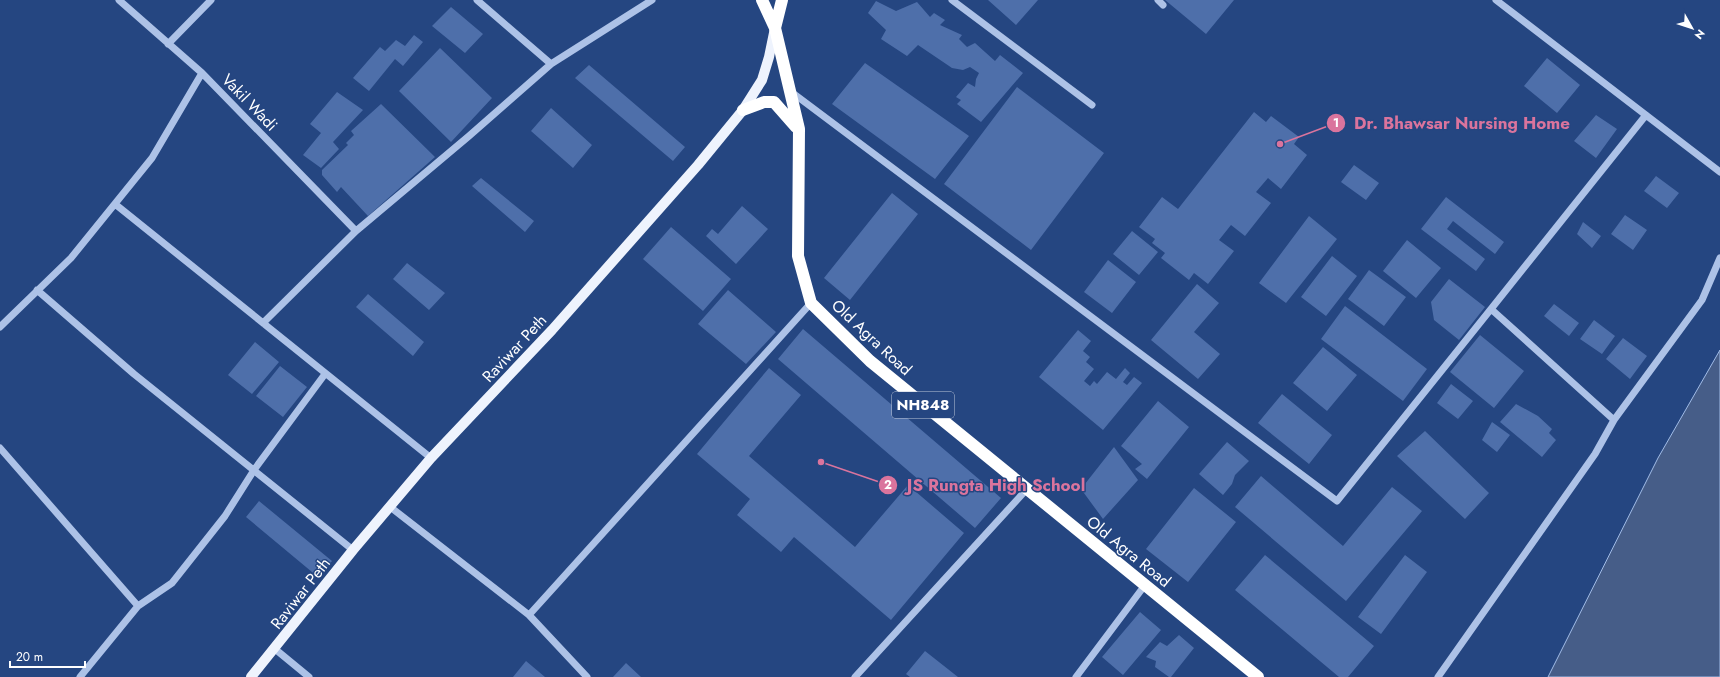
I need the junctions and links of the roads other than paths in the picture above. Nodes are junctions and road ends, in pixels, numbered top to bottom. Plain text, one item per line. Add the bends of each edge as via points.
1 (119, 0) edge
2 (211, 0) edge
3 (477, 0) edge
4 (652, 0) edge
5 (762, 0) edge
6 (782, 0) edge
7 (952, 0) edge
8 (1496, 0) edge
9 (775, 28) junction
10 (168, 44) junction
11 (551, 64) junction
12 (202, 73) junction
13 (789, 90) junction
14 (1092, 105) dead end
15 (743, 110) junction
16 (1646, 115) junction
17 (799, 129) junction
18 (1720, 172) edge
19 (115, 204) junction
20 (356, 231) junction
21 (1720, 258) edge
22 (38, 290) junction
23 (811, 303) junction
24 (1491, 309) junction
25 (263, 323) junction
26 (0, 327) edge
27 (325, 374) junction
28 (1614, 420) junction
29 (0, 448) edge
30 (431, 458) junction
31 (254, 470) junction
32 (1027, 489) junction
33 (389, 506) junction
34 (353, 550) junction
35 (1145, 585) junction
36 (138, 606) junction
37 (530, 615) junction
38 (275, 649) junction
39 (80, 677) edge
40 (252, 677) edge
41 (309, 677) edge
42 (587, 677) edge
43 (856, 677) edge
44 (1076, 677) edge
45 (1258, 677) edge
46 (1438, 677) edge

1 - 10 street, Vakil Wadi
2 - 10 street
3 - 11 street
4 - 11 street
5 - 9 highway, Old Agra Road
6 - 9 highway, Old Agra Road
7 - 14 street
8 - 16 street
9 - 13 highway, Old Agra Road
9 - 15 main road, Raviwar Peth via 762,80
10 - 12 street, Vakil Wadi
11 - 20 street
12 - 19 street via 152,158
12 - 20 street, Vakil Wadi
13 - 17 highway, Old Agra Road
13 - 24 street via 1337,501
15 - 17 highway via 764,102 774,102
15 - 30 main road, Raviwar Peth via 698,165 552,330
16 - 18 street
16 - 24 street
17 - 23 highway, Old Agra Road via 798,256
19 - 22 street via 71,258
19 - 25 street
20 - 25 street
21 - 28 street via 1702,300
22 - 26 street
22 - 31 street via 134,374
23 - 32 highway, Old Agra Road / NH848 via 870,361
23 - 37 street
24 - 28 street
25 - 27 street
27 - 30 street
27 - 31 street
28 - 46 street via 1594,454
29 - 36 street
30 - 33 main road, Raviwar Peth
31 - 34 street
31 - 36 street via 225,516 172,583
32 - 35 highway, Old Agra Road / NH848
32 - 43 street
33 - 34 main road, Raviwar Peth
33 - 37 street
34 - 38 main road, Raviwar Peth
35 - 44 street
35 - 45 highway, Old Agra Road / NH848
36 - 39 street
37 - 42 street
38 - 40 main road, Raviwar Peth
38 - 41 street

